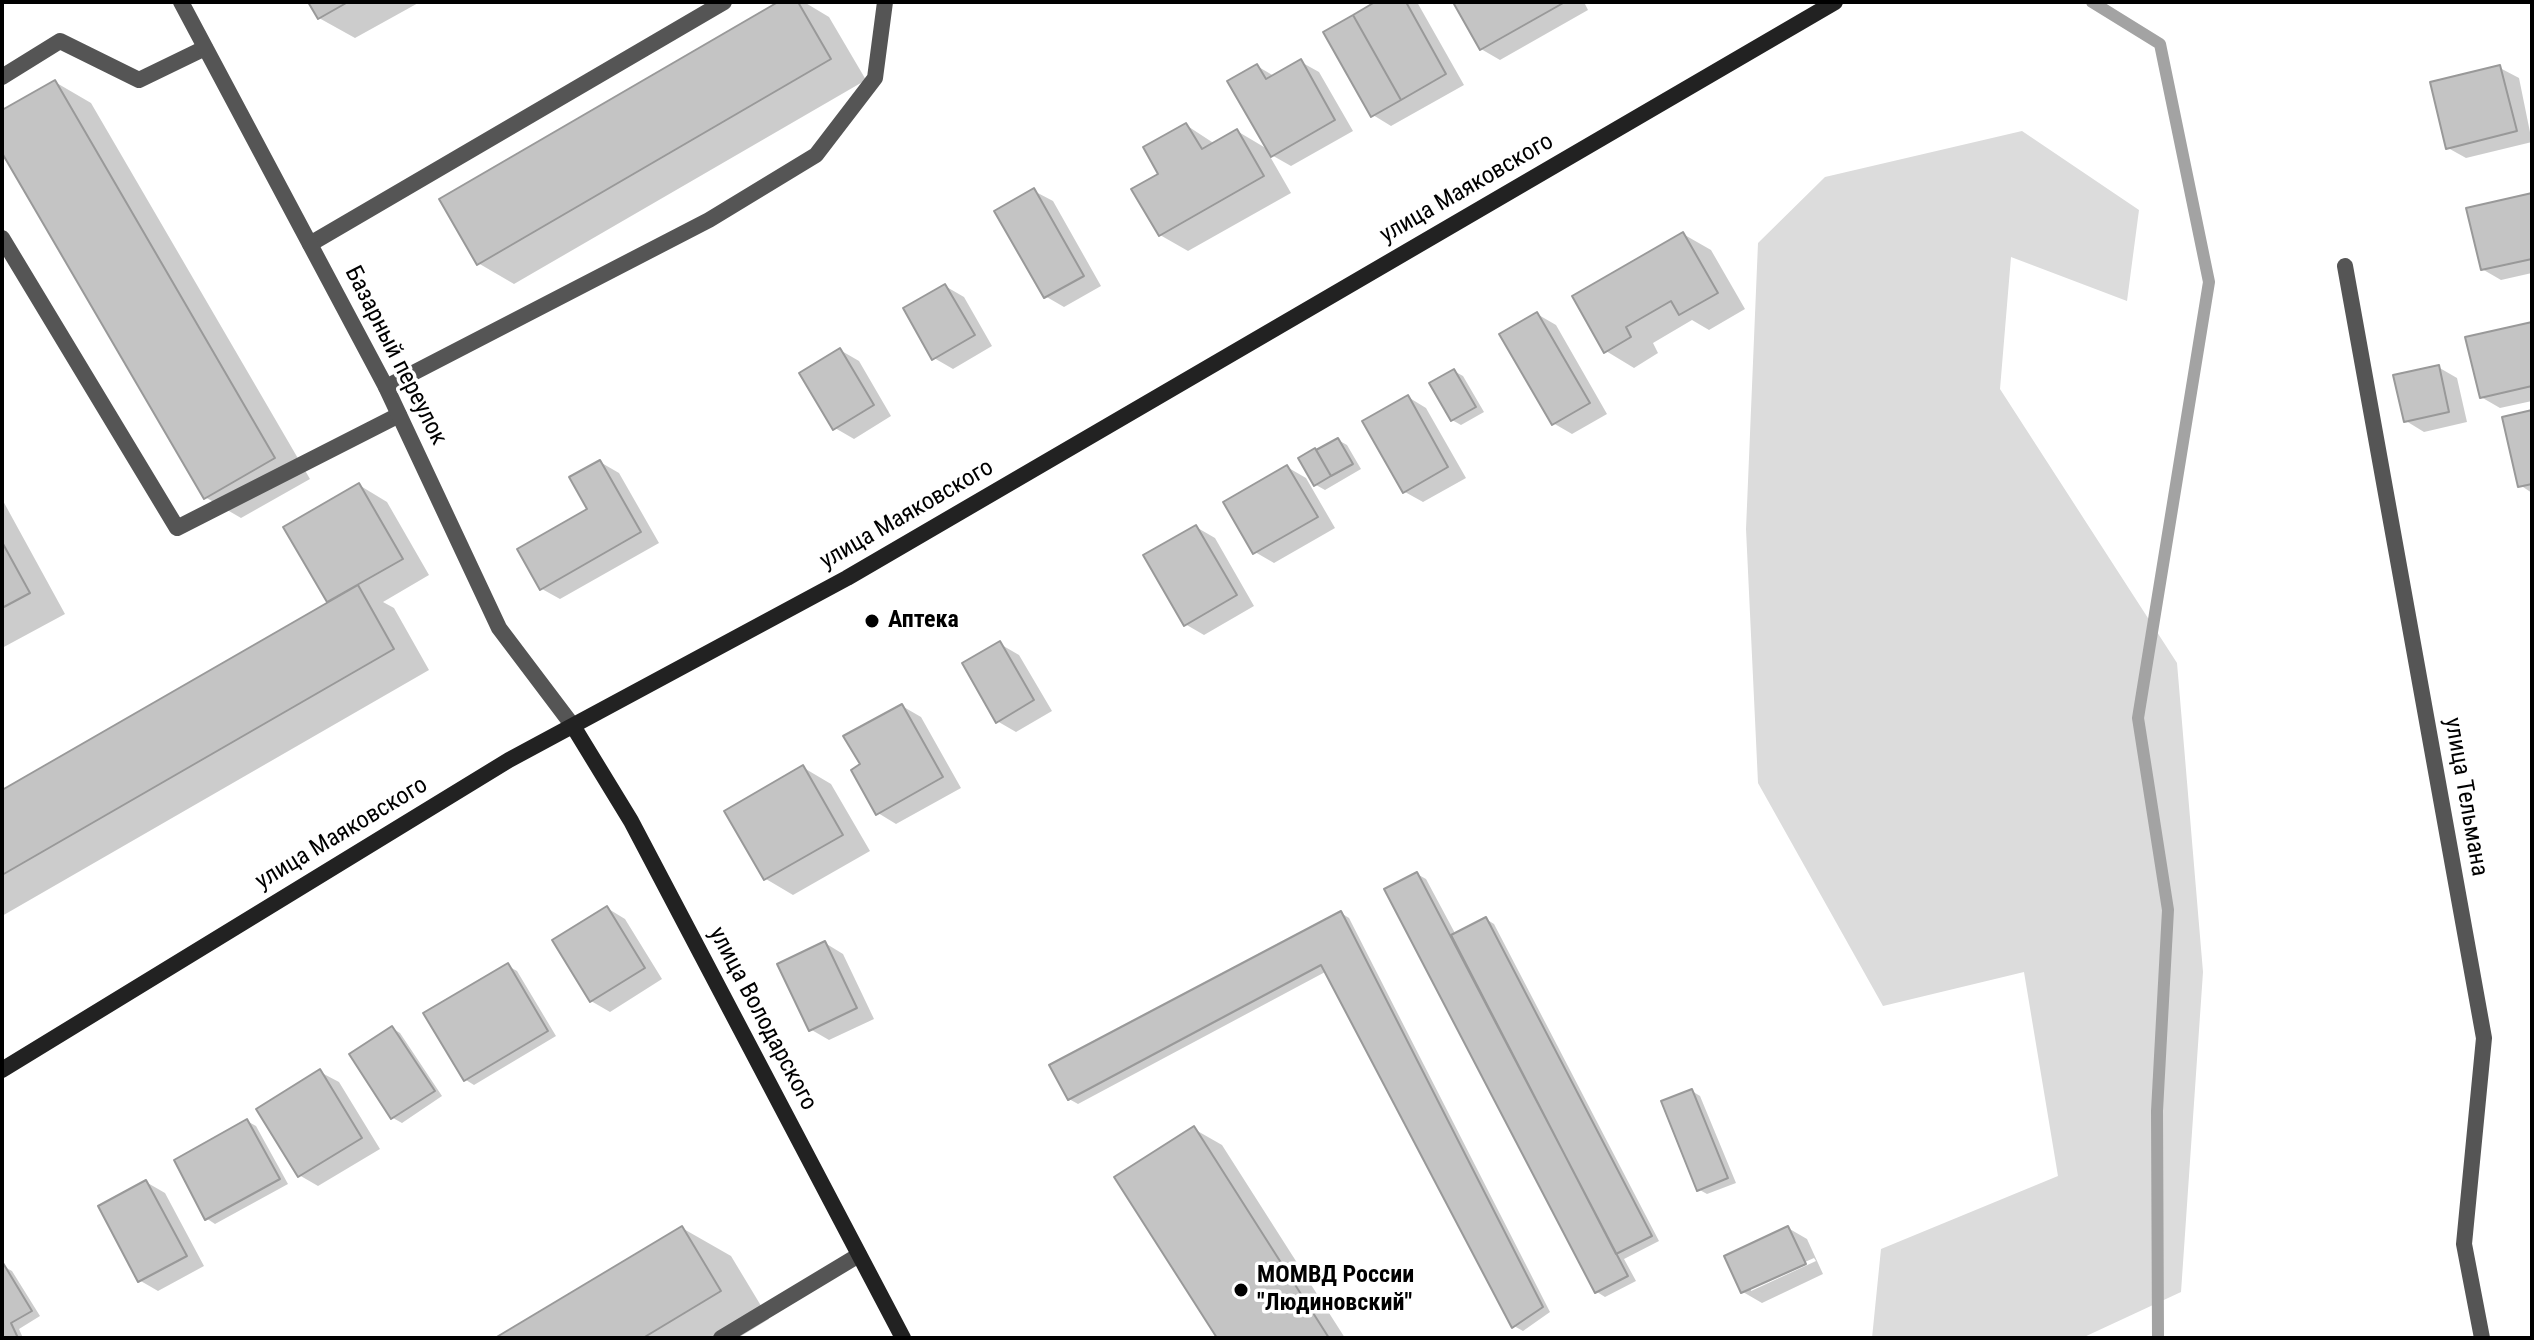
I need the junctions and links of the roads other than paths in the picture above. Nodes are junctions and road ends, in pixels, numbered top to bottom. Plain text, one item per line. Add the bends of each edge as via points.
1 (181, 2) edge
2 (724, 2) edge
3 (884, 2) edge
4 (1835, 2) edge
5 (205, 48) junction
6 (2, 77) edge
7 (2, 238) edge
8 (310, 244) junction
9 (2345, 266) dead end
10 (386, 387) junction
11 (399, 415) junction
12 (573, 726) junction
13 (2, 1070) edge
14 (859, 1255) junction
15 (721, 1338) edge
16 (903, 1338) edge
17 (2482, 1338) edge

1 - 5 street, Базарный переулок
2 - 8 street
3 - 10 street via 875,78 816,155 709,220
4 - 12 street, улица Маяковского via 847,578
5 - 6 street via 139,80 60,41
5 - 8 street, Базарный переулок
7 - 11 street via 177,528
8 - 10 street, Базарный переулок
9 - 17 street, улица Тельмана via 2484,1038 2464,1244
10 - 11 street, Базарный переулок
11 - 12 street, Базарный переулок via 499,628
12 - 13 street, улица Маяковского via 495,768
12 - 14 street, улица Володарского via 631,821
14 - 15 street
14 - 16 street, улица Володарского

